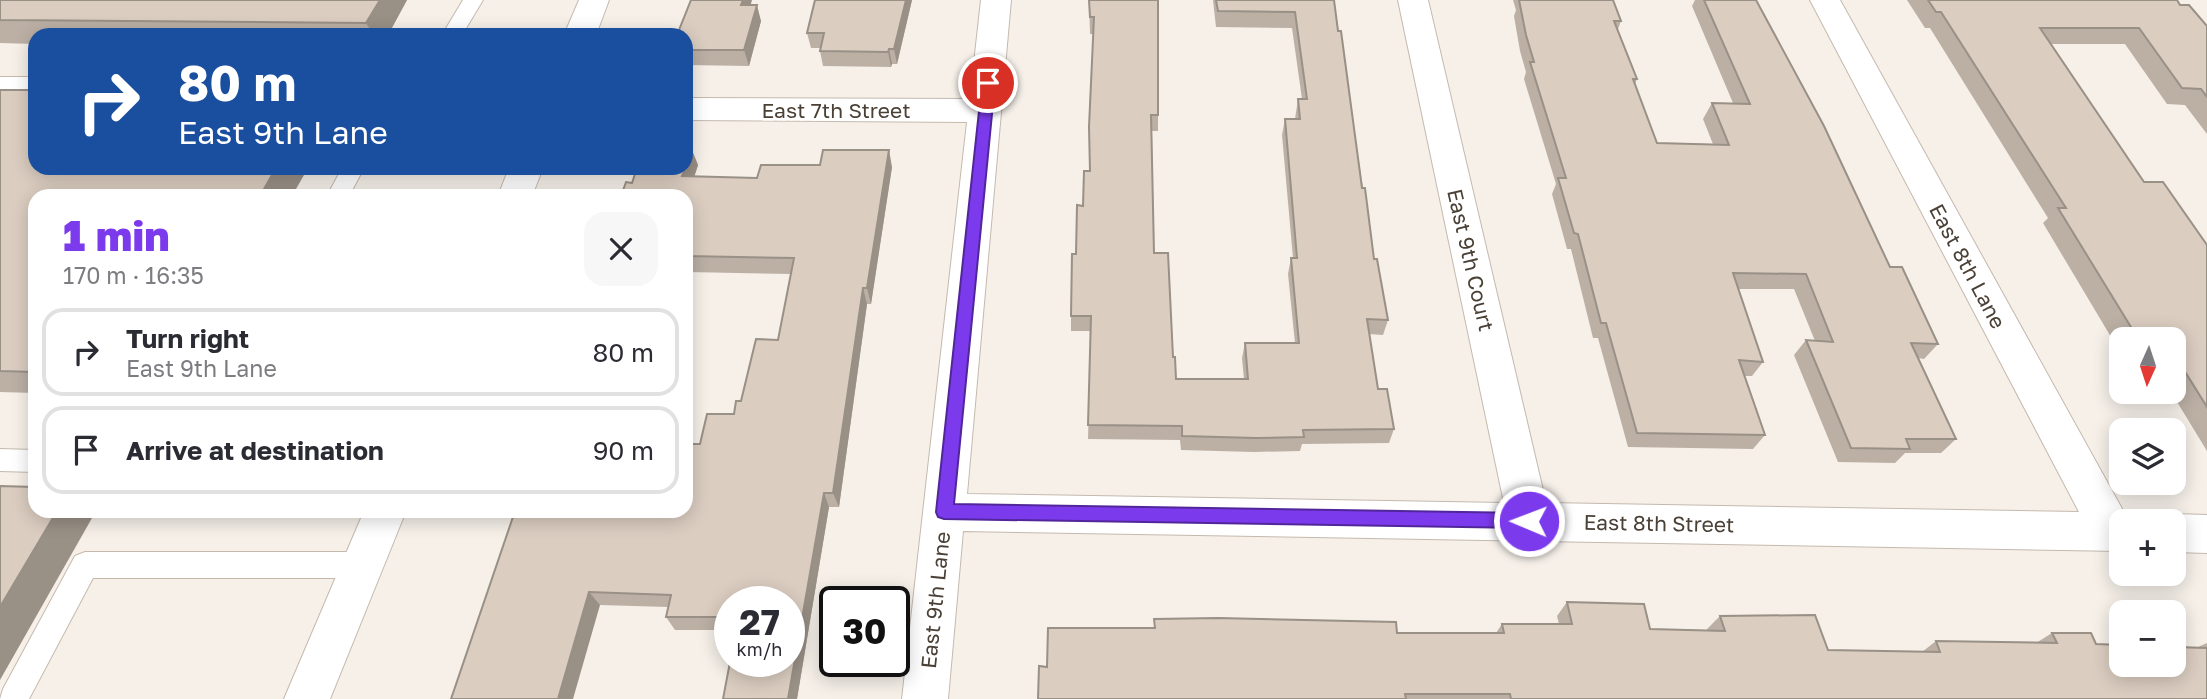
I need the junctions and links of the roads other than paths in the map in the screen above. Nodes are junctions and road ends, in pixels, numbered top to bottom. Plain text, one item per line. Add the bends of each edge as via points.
1 (473, 0) edge
2 (594, 0) edge
3 (996, 0) edge
4 (1413, 0) edge
5 (1825, 0) edge
6 (456, 28) edge
7 (583, 28) edge
8 (0, 84) edge
9 (28, 85) edge
10 (693, 110) edge
11 (986, 111) junction
12 (0, 460) edge
13 (28, 461) edge
14 (944, 512) junction
15 (381, 518) edge
16 (2109, 519) edge
17 (1529, 521) junction
18 (2109, 532) edge
19 (2186, 533) edge
20 (2207, 534) edge
21 (362, 565) junction
22 (13, 699) edge
23 (307, 699) edge
24 (925, 699) edge

1 - 6 lane
2 - 7 street
3 - 11 street, East 9th Lane
4 - 17 street, East 9th Court
5 - 16 street, East 8th Lane
8 - 9 lane
10 - 11 street, East 7th Street
11 - 14 street, East 9th Lane
12 - 13 lane
14 - 17 street, East 8th Street
14 - 24 street, East 9th Lane
15 - 21 street
17 - 18 street, East 8th Street
19 - 20 street
21 - 22 lane via 85,565
21 - 23 street

